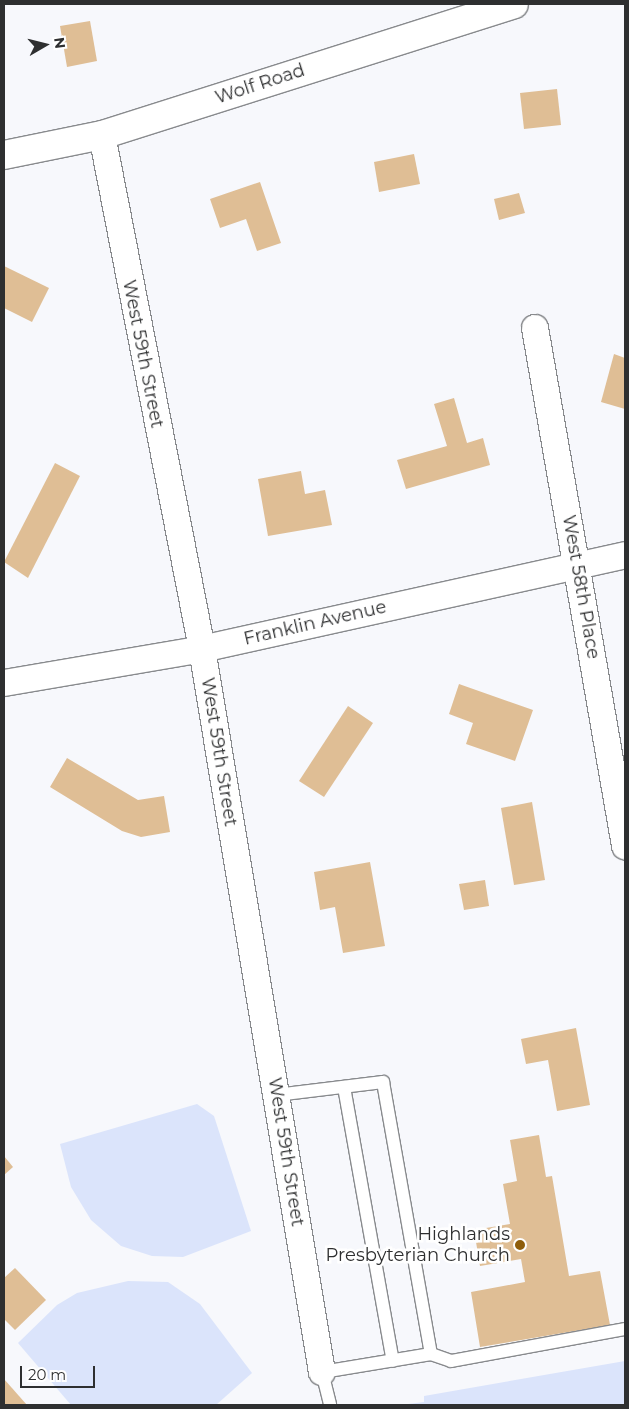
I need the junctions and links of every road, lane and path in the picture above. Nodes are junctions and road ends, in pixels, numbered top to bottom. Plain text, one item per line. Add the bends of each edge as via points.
1 (514, 4) edge
2 (102, 135) junction
3 (4, 155) edge
4 (535, 328) dead end
5 (625, 555) edge
6 (578, 564) junction
7 (202, 649) junction
8 (4, 683) edge
9 (625, 846) edge
10 (344, 1087) junction
11 (276, 1095) junction
12 (625, 1329) edge
13 (431, 1354) junction
14 (393, 1360) junction
15 (322, 1372) junction
16 (330, 1405) edge

1 - 2 main road, Wolf Road
2 - 3 main road, Wolf Road
2 - 7 street, West 59th Street
4 - 6 street, West 58th Place
5 - 6 street, Franklin Avenue
6 - 7 street, Franklin Avenue
6 - 9 street, West 58th Place
7 - 8 street, Franklin Avenue
7 - 11 street, West 59th Street
10 - 11 lane
10 - 13 lane via 383,1082
10 - 14 lane
11 - 15 street, West 59th Street
12 - 13 lane via 451,1361
13 - 14 lane
14 - 15 lane
15 - 16 lane

